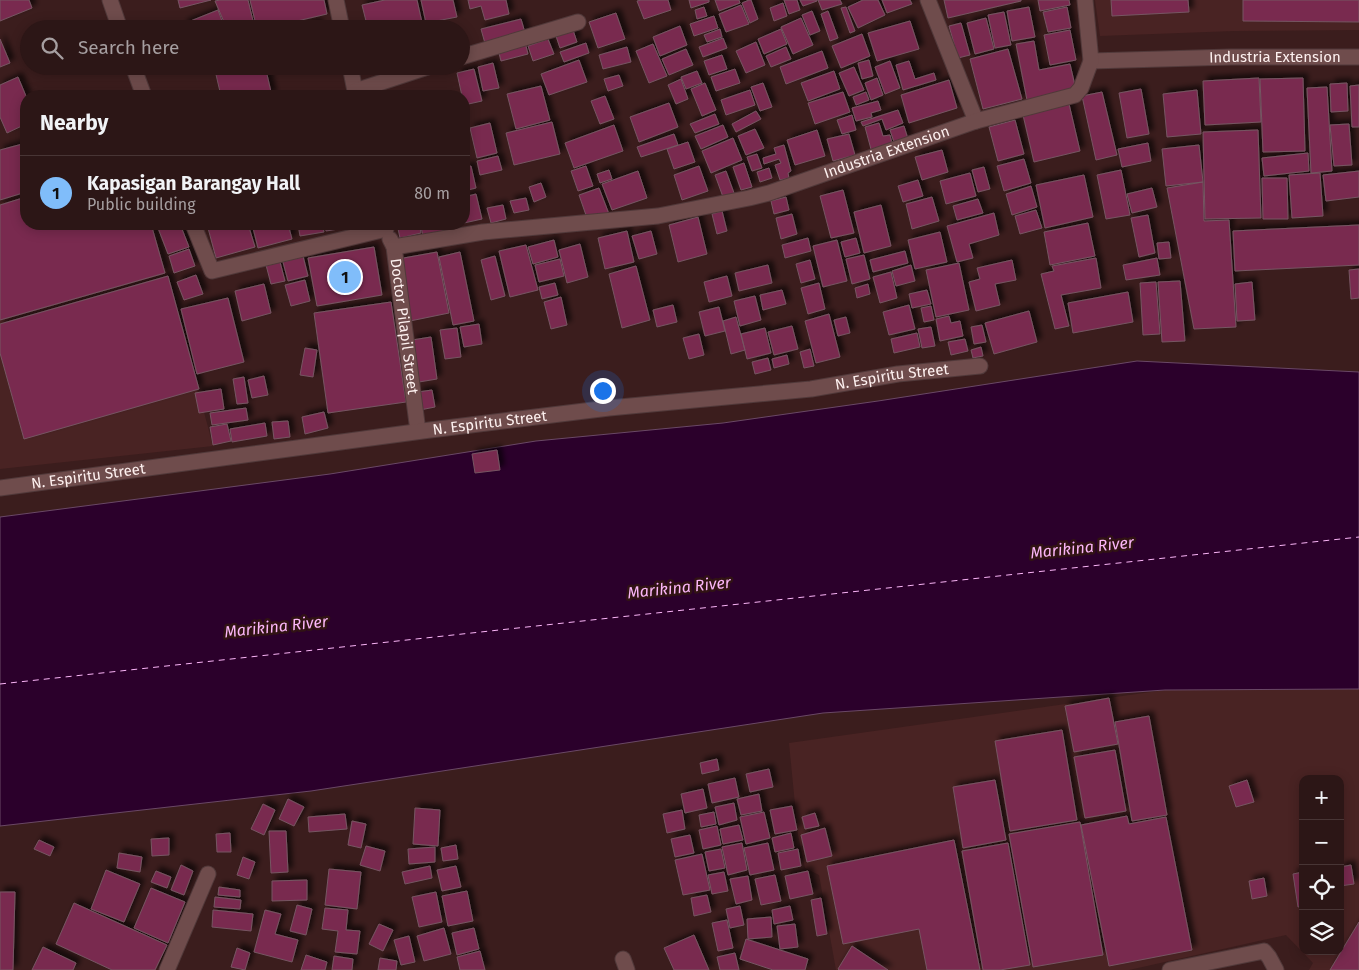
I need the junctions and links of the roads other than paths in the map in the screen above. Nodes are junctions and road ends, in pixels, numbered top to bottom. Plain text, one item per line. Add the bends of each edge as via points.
1 (110, 0) edge
2 (336, 0) edge
3 (928, 0) edge
4 (1085, 0) edge
5 (117, 20) edge
6 (340, 20) edge
7 (578, 22) dead end
8 (470, 54) edge
9 (1359, 57) edge
10 (1091, 61) junction
11 (136, 75) edge
12 (352, 75) edge
13 (406, 75) edge
14 (142, 90) edge
15 (355, 90) edge
16 (364, 90) edge
17 (976, 121) junction
18 (195, 230) edge
19 (370, 230) edge
20 (387, 230) edge
21 (394, 247) junction
22 (980, 366) dead end
23 (418, 431) junction
24 (0, 488) edge
25 (208, 874) dead end
26 (1275, 969) edge
27 (167, 970) edge
28 (1170, 970) edge

1 - 5 street
2 - 6 street
3 - 17 street
4 - 10 street
7 - 8 street
9 - 10 street, Industria Extension
10 - 17 street, Industria Extension via 1081,88 1074,95
11 - 14 street
12 - 15 street
13 - 16 street
17 - 21 street, Industria Extension via 749,198 658,216 483,232
18 - 19 street via 212,271
20 - 21 street, Doctor Pilapil Street
21 - 23 street, Doctor Pilapil Street
22 - 23 street, N. Espiritu Street via 898,374 811,389
23 - 24 street, N. Espiritu Street
25 - 27 street
26 - 28 street via 1264,951

